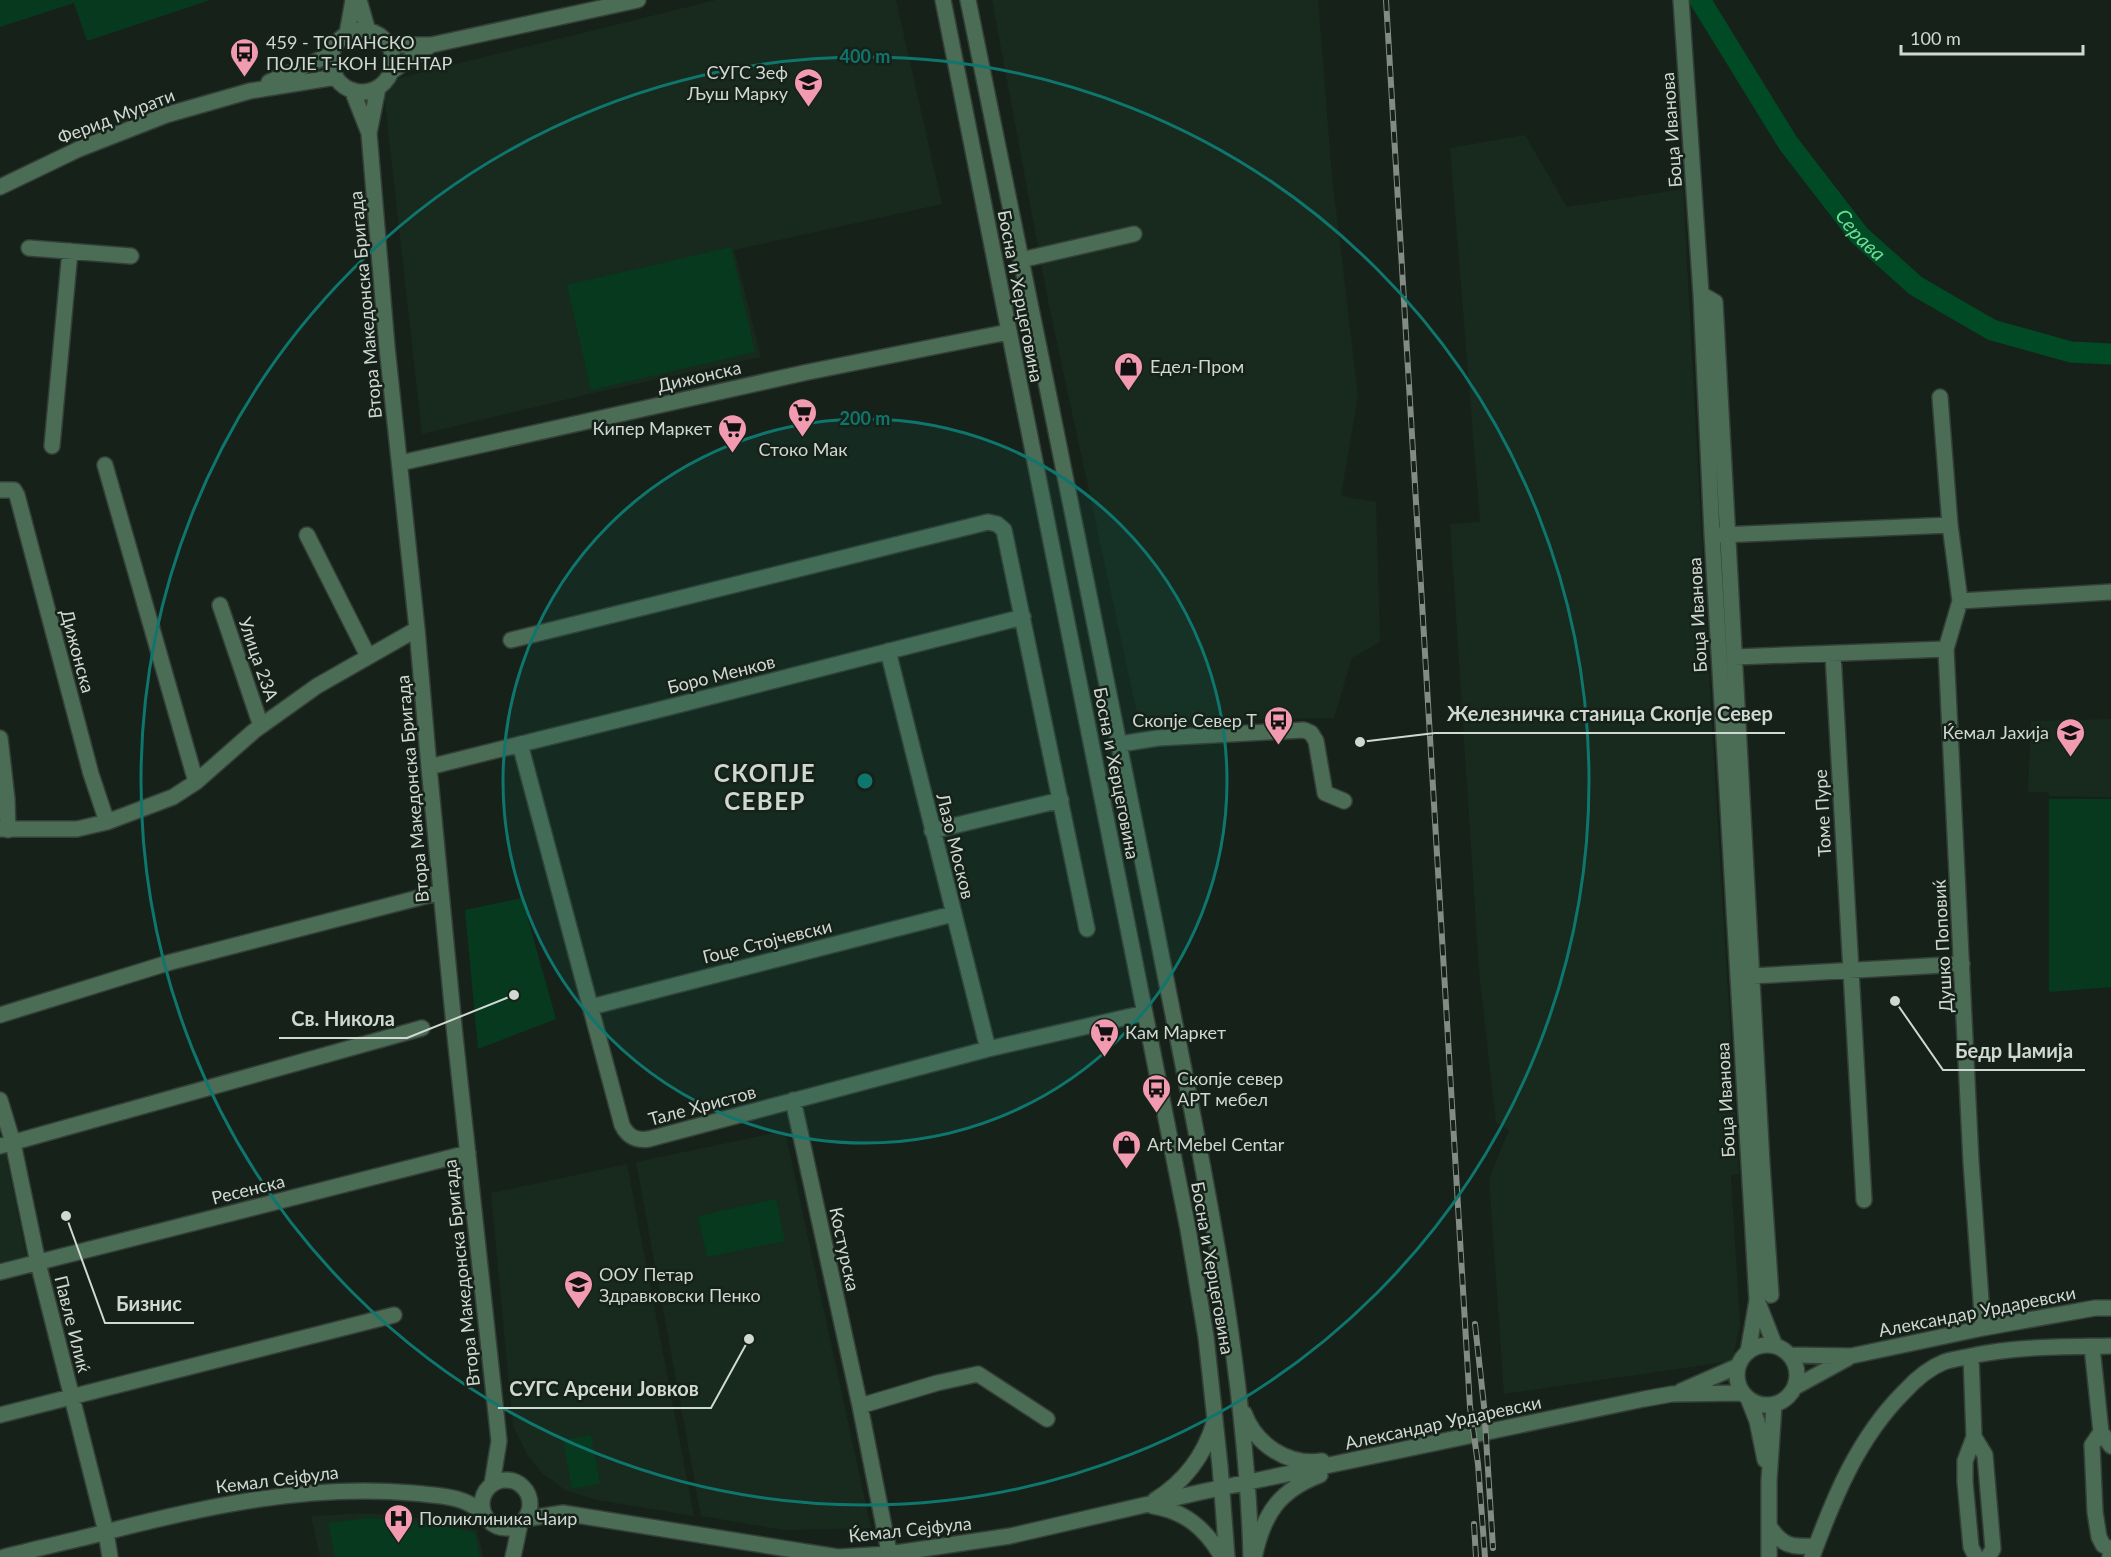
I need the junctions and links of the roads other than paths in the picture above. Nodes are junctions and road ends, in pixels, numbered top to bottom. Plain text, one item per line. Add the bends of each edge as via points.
1 (353, 0) edge
2 (359, 0) edge
3 (638, 0) edge
4 (943, 0) edge
5 (968, 0) edge
6 (1682, 1) edge
7 (368, 31) junction
8 (348, 34) junction
9 (388, 45) junction
10 (431, 45) junction
11 (332, 54) junction
12 (392, 71) junction
13 (336, 77) junction
14 (378, 88) junction
15 (352, 90) junction
16 (250, 91) junction
17 (369, 133) junction
18 (0, 187) edge
19 (1134, 234) dead end
20 (28, 248) dead end
21 (70, 250) junction
22 (131, 256) dead end
23 (1021, 260) junction
24 (1701, 294) junction
25 (1008, 332) junction
26 (1940, 397) dead end
27 (52, 446) dead end
28 (400, 463) junction
29 (105, 465) dead end
30 (7, 490) edge
31 (1950, 525) junction
32 (1712, 534) junction
33 (307, 535) dead end
34 (1728, 535) junction
35 (2111, 592) edge
36 (1960, 600) junction
37 (220, 605) dead end
38 (1023, 617) junction
39 (417, 629) junction
40 (511, 640) dead end
41 (1946, 650) junction
42 (888, 651) junction
43 (1833, 654) junction
44 (368, 656) junction
45 (1735, 657) junction
46 (261, 726) junction
47 (0, 738) edge
48 (520, 744) junction
49 (1120, 744) junction
50 (429, 766) junction
51 (196, 782) junction
52 (1061, 800) junction
53 (1344, 801) dead end
54 (107, 822) junction
55 (4, 830) edge
56 (932, 831) junction
57 (1740, 874) junction
58 (441, 892) junction
59 (953, 914) junction
60 (1087, 929) dead end
61 (1962, 964) junction
62 (1850, 970) junction
63 (1752, 976) junction
64 (591, 1007) junction
65 (1145, 1013) junction
66 (0, 1015) edge
67 (422, 1028) dead end
68 (988, 1049) junction
69 (0, 1100) edge
70 (793, 1100) junction
71 (7, 1144) edge
72 (468, 1153) junction
73 (1864, 1200) dead end
74 (38, 1263) junction
75 (0, 1272) edge
76 (1764, 1298) junction
77 (2111, 1308) edge
78 (394, 1315) dead end
79 (1983, 1328) junction
80 (1775, 1346) junction
81 (2111, 1346) edge
82 (2092, 1347) junction
83 (1748, 1352) junction
84 (1789, 1355) junction
85 (1851, 1356) junction
86 (1971, 1356) junction
87 (1738, 1366) junction
88 (1795, 1387) junction
89 (1672, 1394) junction
90 (1745, 1396) junction
91 (71, 1398) junction
92 (1240, 1401) junction
93 (1774, 1405) junction
94 (860, 1407) junction
95 (0, 1415) edge
96 (1216, 1417) junction
97 (1047, 1419) dead end
98 (2101, 1432) junction
99 (1974, 1437) junction
100 (499, 1441) junction
101 (2111, 1446) edge
102 (1366, 1459) junction
103 (1769, 1481) junction
104 (519, 1483) junction
105 (1248, 1483) junction
106 (490, 1486) junction
107 (1222, 1488) junction
108 (455, 1497) junction
109 (529, 1497) junction
110 (1147, 1504) junction
111 (563, 1514) junction
112 (485, 1515) junction
113 (523, 1522) junction
114 (497, 1526) junction
115 (1769, 1526) junction
116 (106, 1532) junction
117 (1814, 1551) edge
118 (2110, 1551) edge
119 (890, 1556) edge
120 (4, 1557) edge
121 (110, 1557) edge
122 (511, 1557) edge
123 (837, 1557) edge
124 (1222, 1557) edge
125 (1227, 1557) edge
126 (1253, 1557) edge
127 (1769, 1557) edge
128 (1976, 1557) edge
129 (1988, 1557) edge

1 - 8 street
2 - 7 street
3 - 10 street
4 - 25 street, Босна и Херцеговина
5 - 23 street, Босна и Херцеговина
6 - 24 street, Боца Иванова
7 - 8 street
7 - 9 street
8 - 11 street
9 - 10 street
9 - 12 street
10 - 12 street
11 - 13 street
11 - 16 street, Ферид Мурати
12 - 14 street
13 - 15 street
13 - 16 street, Ферид Мурати
14 - 15 street via 366,92
14 - 17 street, Втора Македонска Бригада
15 - 17 street, Втора Македонска Бригада
16 - 18 street, Ферид Мурати via 116,134
17 - 28 street, Втора Македонска Бригада
19 - 23 street
20 - 21 street
21 - 22 street
21 - 27 street
23 - 49 street, Босна и Херцеговина
24 - 32 street, Боца Иванова
24 - 34 street via 1715,302
25 - 28 street, Дижонска via 808,372
25 - 65 street, Босна и Херцеговина
26 - 31 street
28 - 39 street, Втора Македонска Бригада
29 - 51 street
30 - 54 street, Дижонска
31 - 34 street
31 - 36 street
32 - 34 street
32 - 57 street, Боца Иванова
33 - 44 street
34 - 45 street
35 - 36 street
36 - 41 street, Душко Поповиќ
37 - 46 street, Улица 23А
38 - 40 street via 1004,530 988,522
38 - 42 street, Боро Менков
38 - 52 street
39 - 44 street
39 - 50 street, Втора Македонска Бригада
41 - 43 street
41 - 61 street, Душко Поповиќ
42 - 48 street, Боро Менков
42 - 56 street, Лазо Москов
43 - 45 street
43 - 62 street, Томе Пуре
44 - 46 street via 316,686
45 - 57 street
46 - 51 street
47 - 55 street via 7,799
48 - 50 street, Боро Менков
48 - 64 street, Тале Христов
49 - 53 street via 1158,738 1304,730 1316,741 1324,793
49 - 92 street, Босна и Херцеговина via 1216,1240
50 - 58 street, Втора Македонска Бригада
51 - 54 street via 173,797
52 - 56 street
52 - 60 street
54 - 55 street via 77,829
56 - 59 street, Лазо Москов
57 - 63 street
57 - 76 street, Боца Иванова
58 - 66 street via 171,962
58 - 72 street, Втора Македонска Бригада
59 - 64 street, Гоце Стојчевски
59 - 68 street, Лазо Москов
61 - 62 street
61 - 79 street, Душко Поповиќ
62 - 63 street
62 - 73 street, Томе Пуре
63 - 76 street
64 - 70 street, Тале Христов via 622,1125 632,1138 649,1139
65 - 68 street, Тале Христов
65 - 96 street, Босна и Херцеговина via 1188,1229
67 - 71 street
68 - 70 street, Тале Христов
69 - 71 street, Павле Илиќ
70 - 94 street, Костурска
71 - 74 street, Павле Илиќ
72 - 74 street, Ресенска
72 - 100 street, Втора Македонска Бригада
74 - 75 street, Ресенска
74 - 91 street, Павле Илиќ
76 - 80 street, Боца Иванова
76 - 83 street, Боца Иванова
77 - 79 street, Александар Урдаревски
78 - 91 street
79 - 85 street, Александар Урдаревски
80 - 83 street via 1756,1347
80 - 84 street
81 - 82 street
82 - 86 street via 2039,1347
82 - 98 street
83 - 87 street
84 - 85 street, Александар Урдаревски
84 - 88 street via 1797,1370
85 - 88 street, Александар Урдаревски
86 - 99 street
86 - 117 street via 1943,1362 1918,1377 1892,1404 1866,1437 1846,1473
87 - 89 street, Александар Урдаревски
87 - 90 street via 1739,1385
88 - 93 street
89 - 90 street, Александар Урдаревски
89 - 102 street, Александар Урдаревски
90 - 93 street
90 - 103 street via 1757,1421
91 - 95 street
91 - 116 street, Павле Илиќ
92 - 102 street via 1256,1435 1284,1457 1313,1462
92 - 105 street, Босна и Херцеговина
93 - 103 street
94 - 97 street via 978,1374
94 - 119 street, Костурска
96 - 107 street, Босна и Херцеговина
96 - 110 street via 1205,1448 1193,1466 1180,1482
98 - 101 street
98 - 118 street via 2092,1445 2095,1512 2099,1537
99 - 128 street via 1965,1461 1971,1547
99 - 129 street via 1985,1455 1993,1549
100 - 104 street, Втора Македонска Бригада
100 - 106 street, Втора Македонска Бригада
102 - 105 street, Александар Урдаревски
102 - 126 street via 1311,1479 1284,1495 1263,1526
103 - 115 street
104 - 106 street via 506,1480
104 - 109 street
105 - 107 street, Александар Урдаревски
105 - 126 street, Босна и Херцеговина
106 - 108 street
106 - 112 street via 482,1501
107 - 110 street, Ќемал Сејфула
107 - 125 street, Босна и Херцеговина
108 - 112 street
108 - 116 street, Кемал Сејфула via 318,1491 210,1507
109 - 111 street, Ќемал Сејфула
109 - 113 street via 531,1507
110 - 119 street, Ќемал Сејфула via 1010,1536
110 - 124 street via 1183,1515 1212,1540
111 - 113 street, Ќемал Сејфула
111 - 123 street, Ќемал Сејфула
112 - 114 street
113 - 114 street via 507,1528
113 - 122 street
114 - 122 street
115 - 117 street via 1787,1544
115 - 127 street
116 - 120 street, Кемал Сејфула
116 - 121 street, Павле Илиќ
119 - 123 street, Ќемал Сејфула

